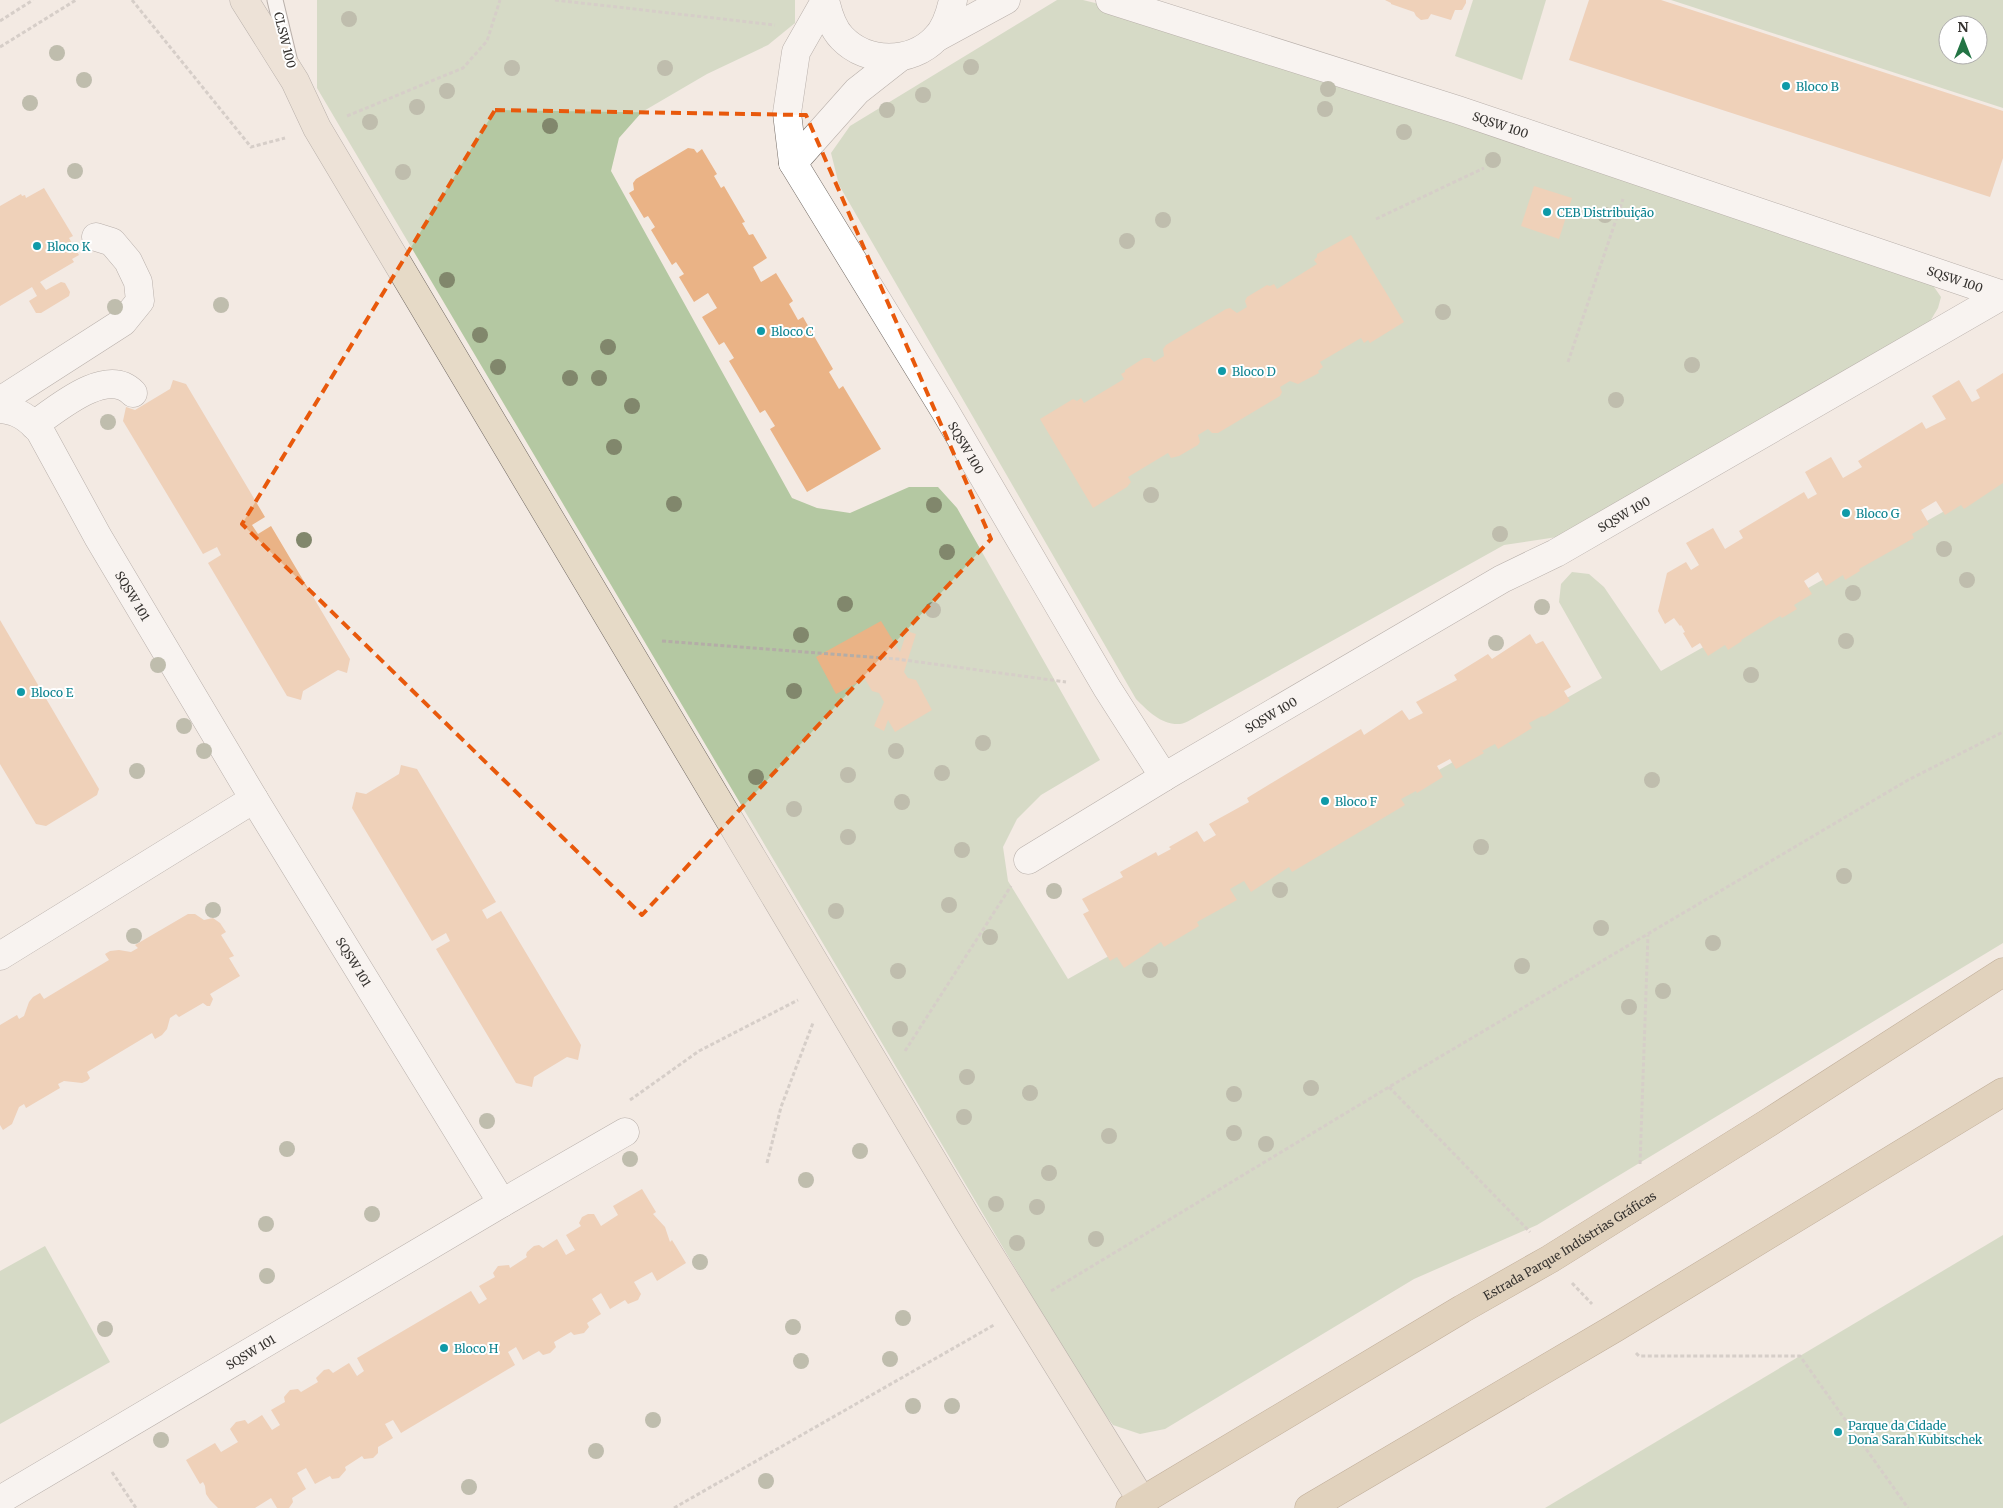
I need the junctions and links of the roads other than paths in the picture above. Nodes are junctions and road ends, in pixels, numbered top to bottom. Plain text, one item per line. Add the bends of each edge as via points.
1 (244, 0) edge
2 (275, 0) edge
3 (825, 0) edge
4 (953, 0) edge
5 (1006, 0) edge
6 (1110, 0) edge
7 (936, 38) junction
8 (899, 58) junction
9 (295, 81) junction
10 (793, 163) junction
11 (96, 237) dead end
12 (133, 394) dead end
13 (0, 401) edge
14 (0, 409) edge
15 (34, 425) junction
16 (1164, 777) junction
17 (254, 799) junction
18 (1028, 860) road end
19 (0, 956) edge
20 (2003, 972) edge
21 (2003, 1092) edge
22 (625, 1132) road end
23 (502, 1203) junction
24 (1376, 1468) junction
25 (0, 1500) edge
26 (1136, 1504) edge
27 (1309, 1508) edge
28 (1336, 1508) edge

1 - 9 street
2 - 9 lane, CLSW 100
3 - 8 street via 830,20 841,38 877,58
3 - 10 street, SQSW 100 via 796,52 787,113
4 - 7 street via 948,20
5 - 7 street
6 - 16 street, SQSW 100 via 1458,110 2003,295 1556,553 1502,579
7 - 8 street via 920,51
8 - 10 street via 857,90
9 - 26 street via 317,128
10 - 16 street, SQSW 100 via 945,411 1107,688
11 - 13 street via 112,242 128,261 138,282 140,301 123,322
12 - 15 street via 128,388 111,383 78,395
14 - 15 street, SQSW 101 via 17,411
15 - 17 street, SQSW 101
16 - 18 street
17 - 19 street
17 - 23 street, SQSW 101
20 - 26 main road, Estrada Parque Indústrias Gráficas via 1550,1258
21 - 24 main road via 1615,1328
22 - 23 street, SQSW 101
23 - 25 street, SQSW 101
24 - 27 main road
24 - 28 main road

